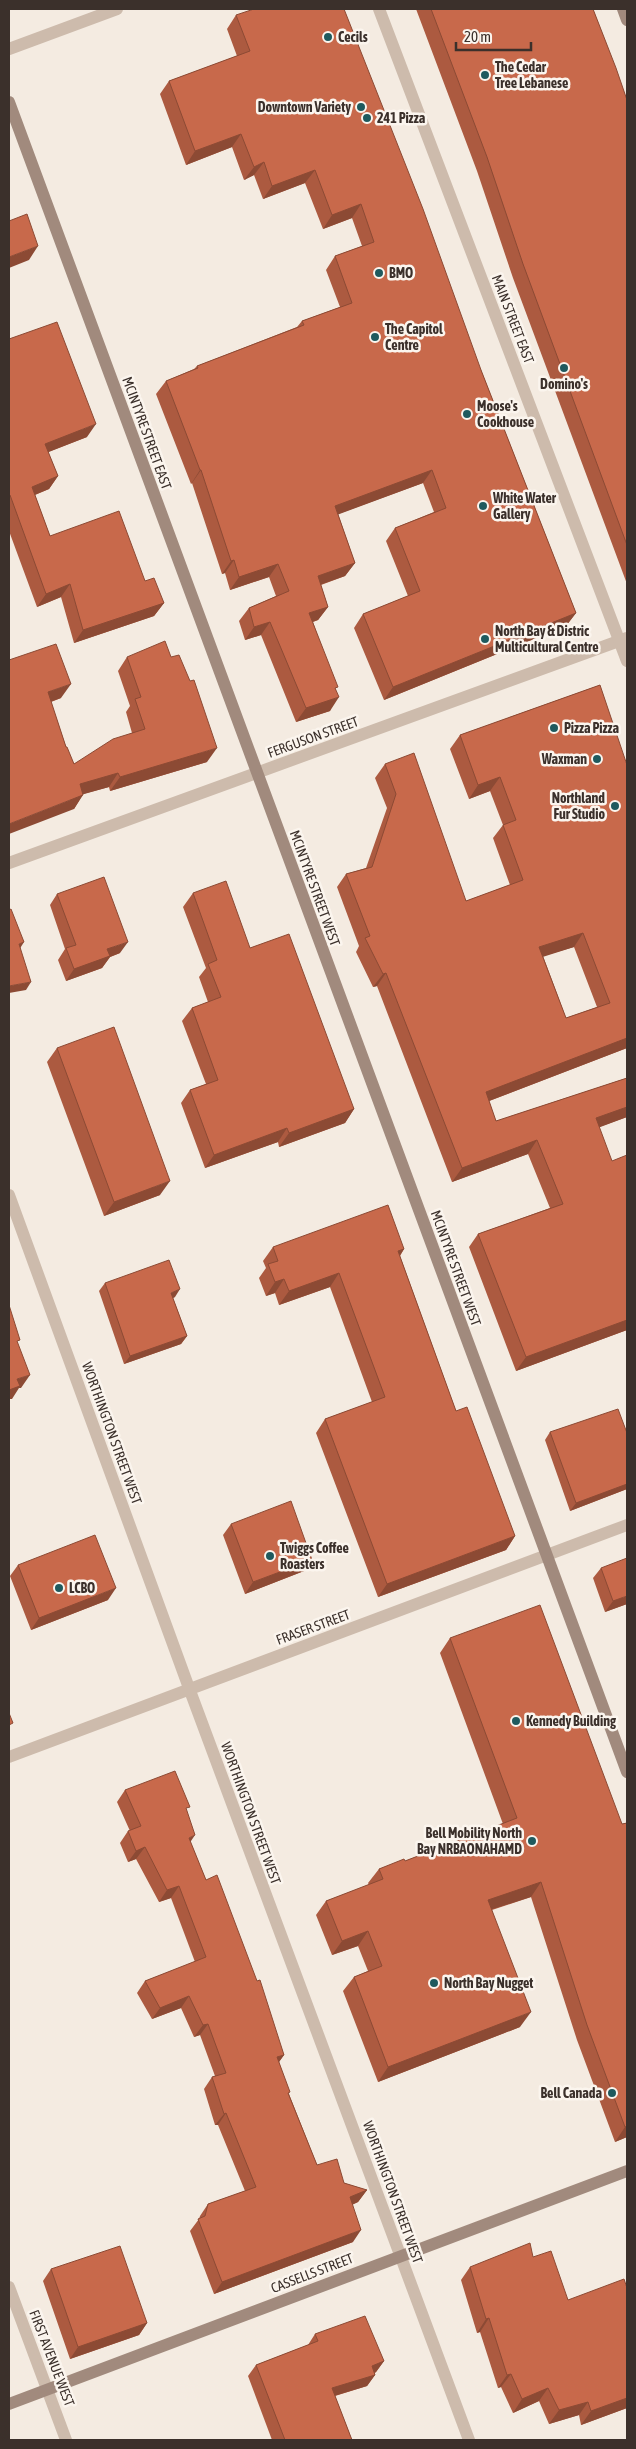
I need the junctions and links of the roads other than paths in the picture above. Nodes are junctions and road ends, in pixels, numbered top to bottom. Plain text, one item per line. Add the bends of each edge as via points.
1 (117, 9) edge
2 (379, 9) edge
3 (623, 9) edge
4 (627, 20) edge
5 (9, 49) edge
6 (9, 102) edge
7 (624, 639) edge
8 (627, 661) edge
9 (256, 774) junction
10 (9, 864) edge
11 (9, 1195) edge
12 (627, 1525) edge
13 (547, 1556) junction
14 (189, 1688) junction
15 (9, 1757) edge
16 (627, 1772) edge
17 (627, 2171) edge
18 (401, 2256) junction
19 (9, 2287) edge
20 (48, 2390) junction
21 (9, 2404) edge
22 (66, 2440) edge
23 (469, 2440) edge

1 - 5 street
2 - 7 street, MAIN STREET EAST
3 - 4 main road
6 - 9 main road, MCINTYRE STREET EAST
7 - 8 street, MAIN STREET EAST
7 - 9 street, FERGUSON STREET
9 - 10 street, FERGUSON STREET
9 - 13 main road, MCINTYRE STREET WEST
11 - 14 street, WORTHINGTON STREET WEST
12 - 13 street, FRASER STREET
13 - 14 street, FRASER STREET
13 - 16 main road, MCINTYRE STREET WEST
14 - 15 street, FRASER STREET
14 - 18 street, WORTHINGTON STREET WEST
17 - 18 main road, CASSELLS STREET
18 - 20 main road, CASSELLS STREET
18 - 23 street, WORTHINGTON STREET WEST
19 - 20 street, FIRST AVENUE WEST
20 - 21 main road, CASSELLS STREET
20 - 22 street, FIRST AVENUE WEST

